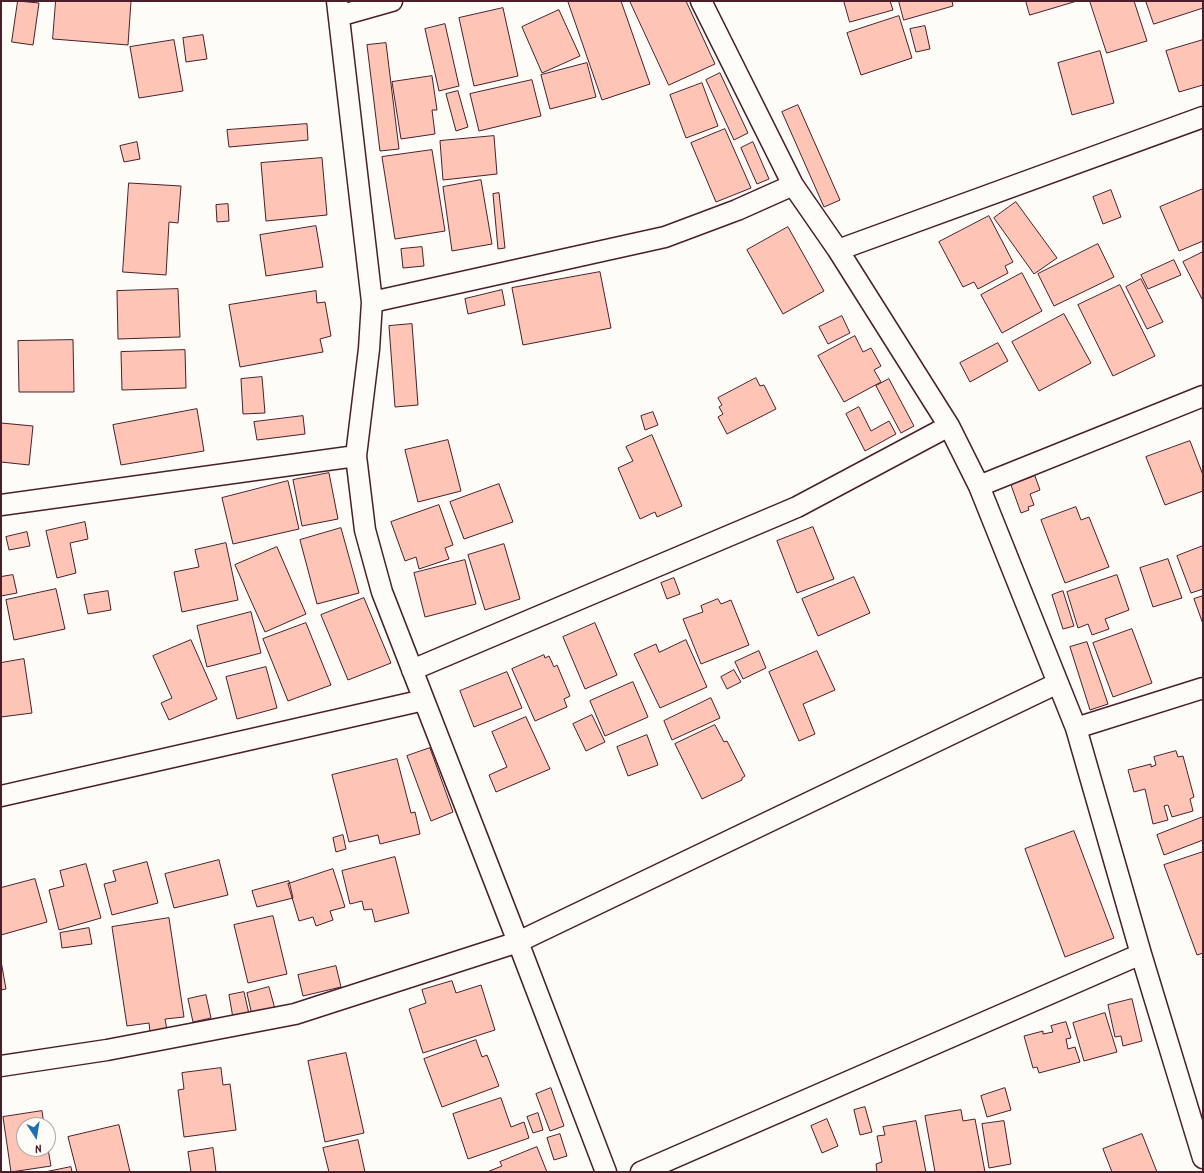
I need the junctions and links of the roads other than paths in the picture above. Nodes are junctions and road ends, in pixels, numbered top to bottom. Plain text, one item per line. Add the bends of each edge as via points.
1 (392, 1) edge
2 (701, 1) edge
3 (338, 8) edge
4 (1203, 117) edge
5 (793, 185) junction
6 (838, 250) junction
7 (372, 302) junction
8 (1203, 396) edge
9 (950, 426) junction
10 (356, 456) junction
11 (979, 486) junction
12 (1, 504) edge
13 (412, 670) junction
14 (1058, 683) junction
15 (1203, 688) edge
16 (424, 700) junction
17 (1076, 728) junction
18 (1, 796) edge
19 (518, 942) junction
20 (1141, 954) junction
21 (1, 1066) edge
22 (1203, 1158) edge
23 (606, 1172) edge
24 (641, 1172) edge

1 - 3 street
2 - 5 street
3 - 7 street
4 - 6 street
5 - 6 street
5 - 7 street via 737,210 664,237
6 - 9 street
7 - 10 street
8 - 11 street
9 - 11 street
9 - 13 street via 797,507
10 - 12 street
10 - 13 street via 365,530 382,592
11 - 14 street
13 - 16 street
14 - 17 street
14 - 19 street
15 - 17 street
16 - 18 street
16 - 19 street
17 - 20 street
19 - 21 street via 294,1014 107,1050
19 - 23 street
20 - 22 street
20 - 24 street

